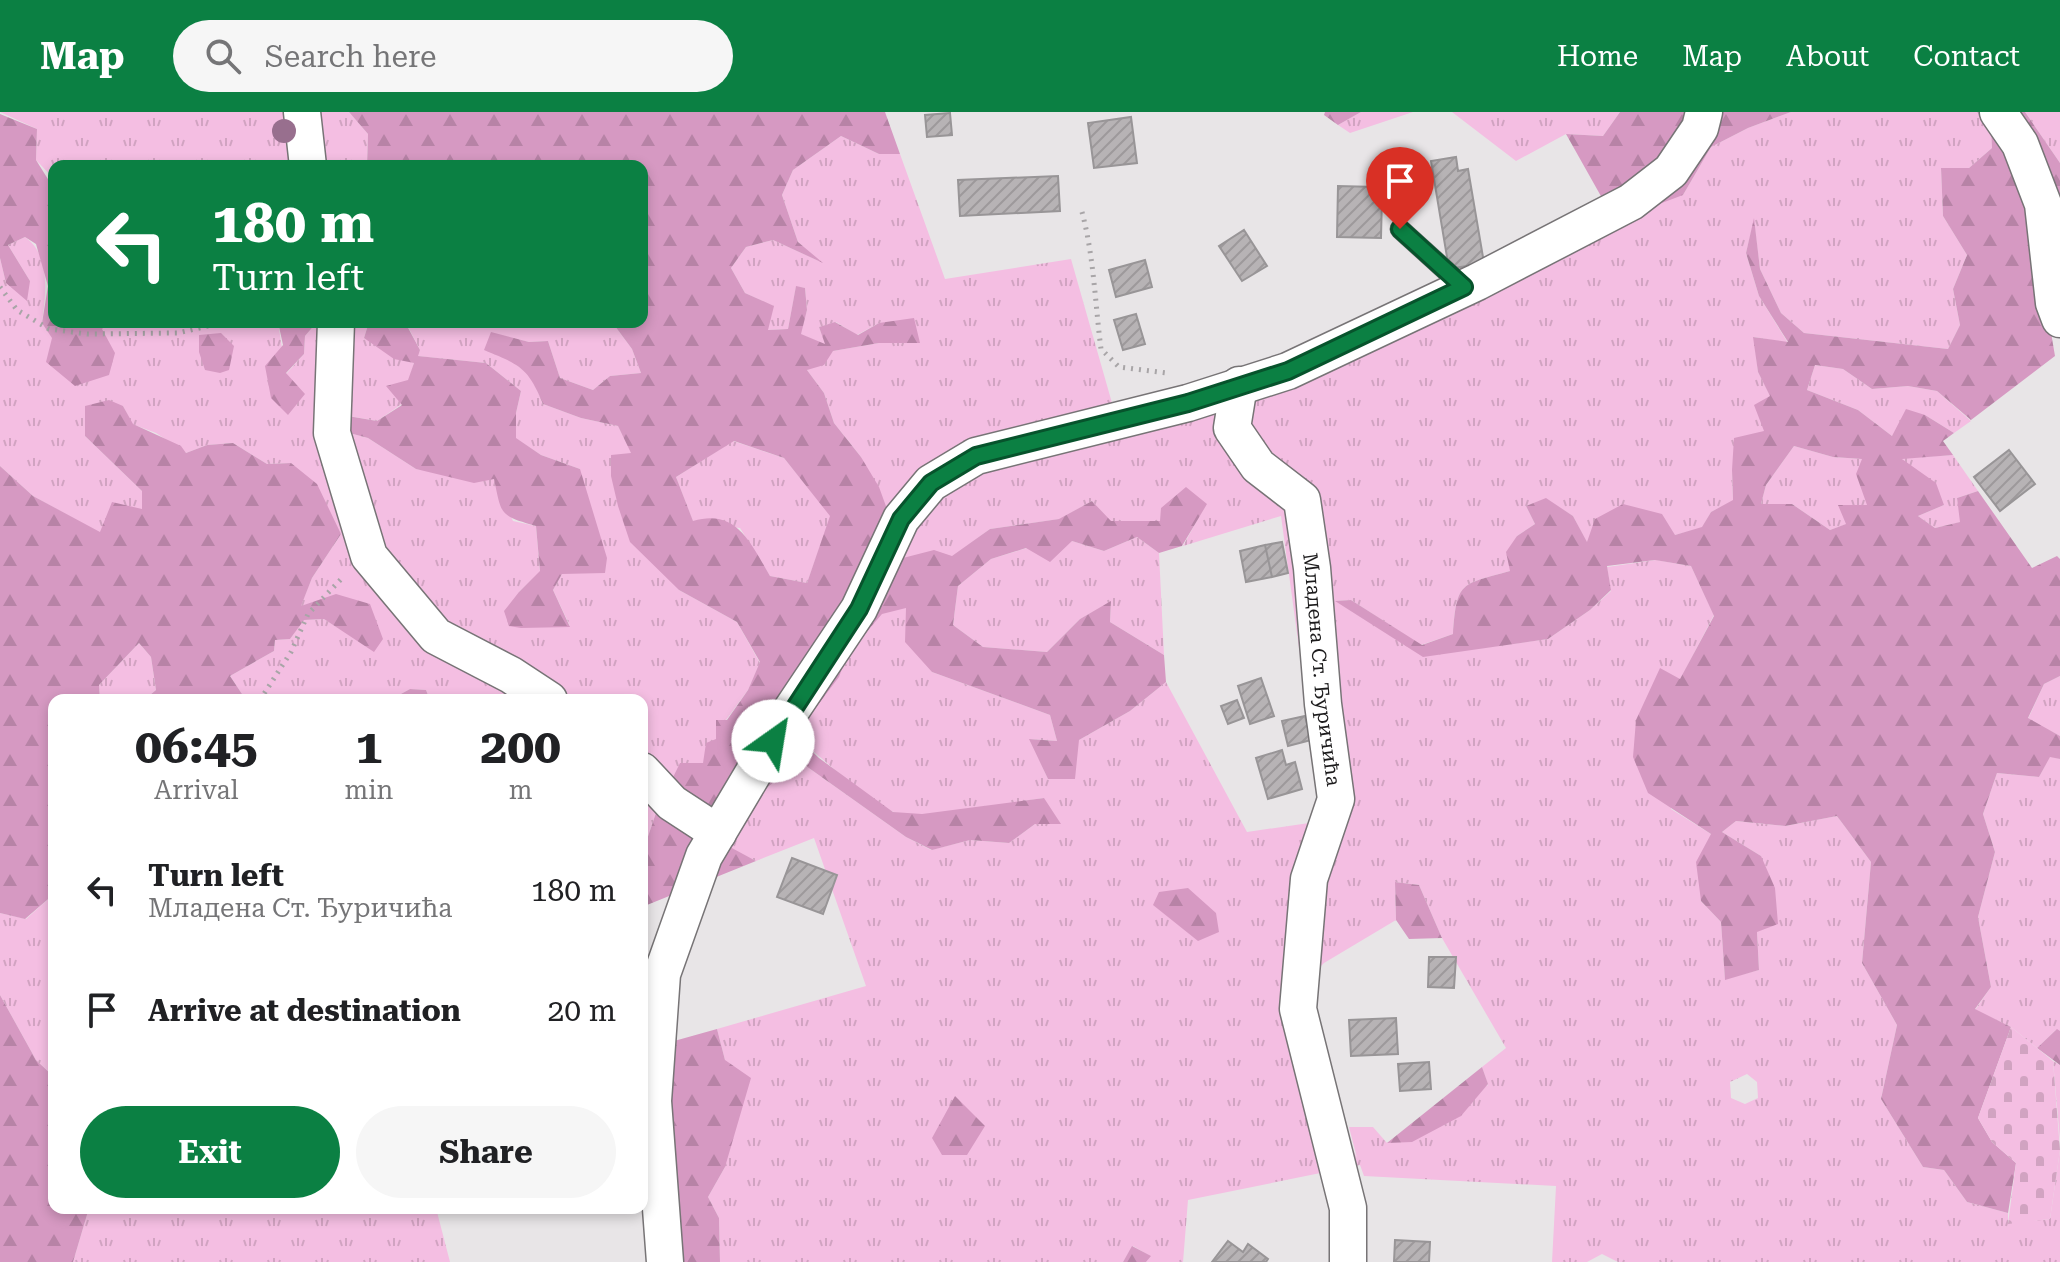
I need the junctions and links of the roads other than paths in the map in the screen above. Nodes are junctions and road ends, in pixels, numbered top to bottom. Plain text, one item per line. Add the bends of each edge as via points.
1 (302, 112) edge
2 (1704, 112) edge
3 (1998, 112) edge
4 (307, 160) edge
5 (1400, 229) dead end
6 (1464, 287) junction
7 (2060, 319) edge
8 (337, 328) edge
9 (1239, 385) junction
10 (540, 694) edge
11 (648, 777) edge
12 (718, 833) junction
13 (665, 1262) edge
14 (1348, 1262) edge

1 - 4 street
2 - 6 street via 1700,128 1671,171 1631,202
3 - 7 street via 2020,144 2043,204
5 - 6 lane
6 - 9 street via 1288,371
8 - 10 street via 332,433 369,556 436,636
9 - 12 street via 1188,403 976,456 931,483 901,519 859,609
9 - 14 street, Младена Ст. Ђуричића via 1232,428 1258,466 1302,500 1312,568 1336,799 1309,879 1298,1009 1348,1208
11 - 12 street via 672,803
12 - 13 street via 704,856 662,974 653,1101

